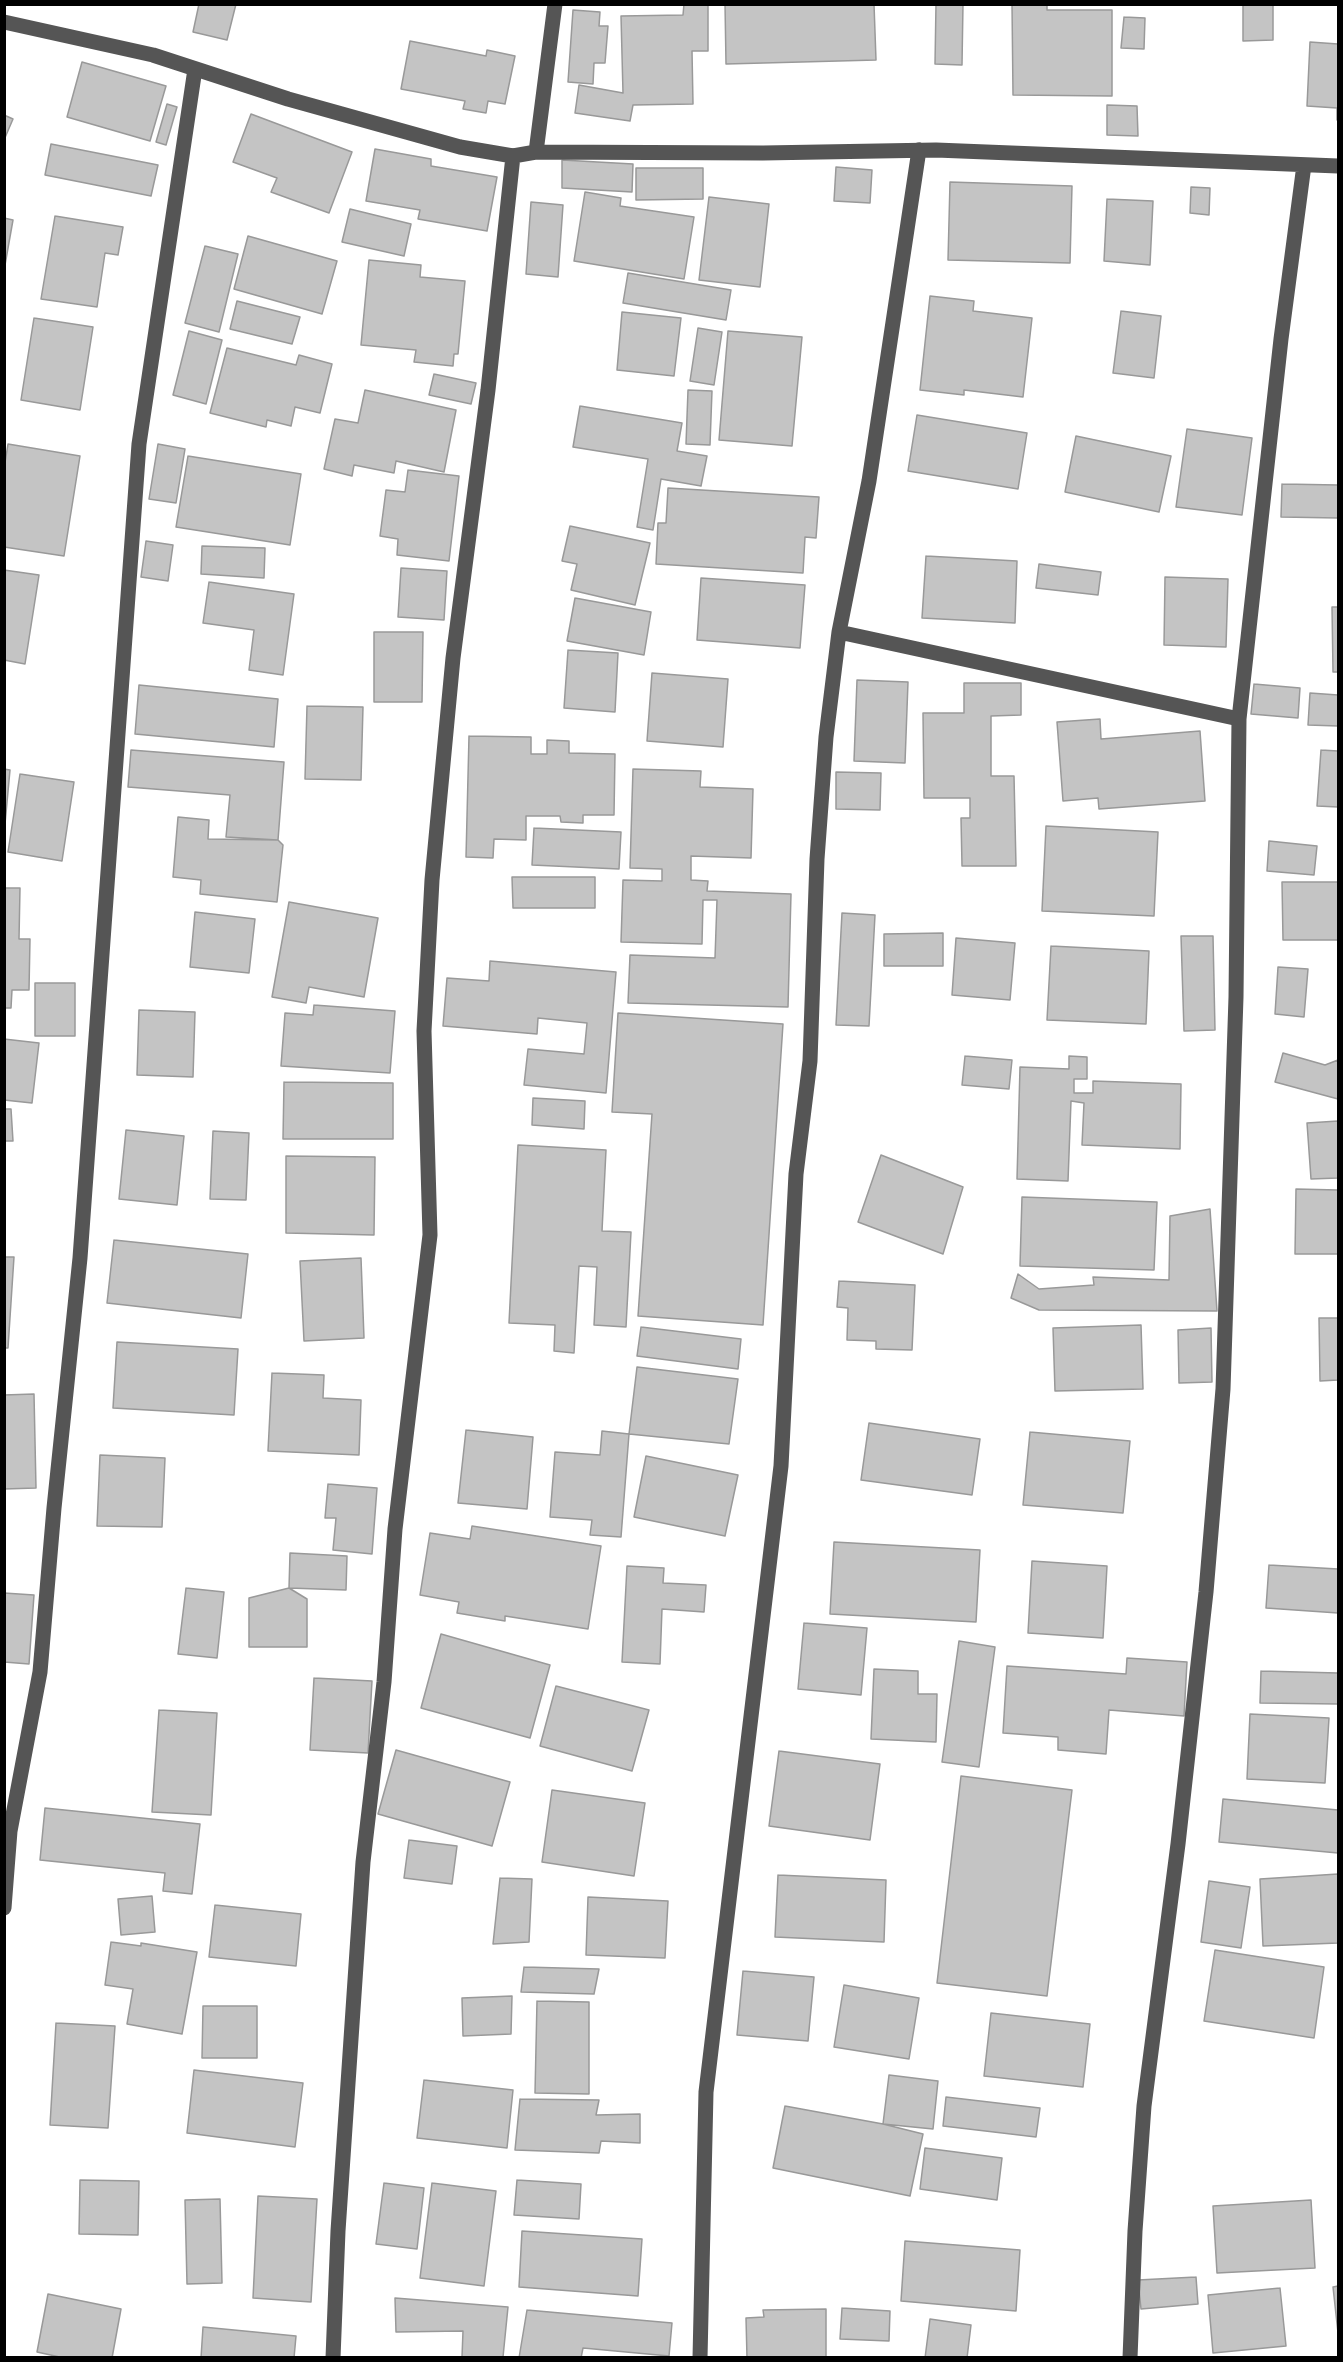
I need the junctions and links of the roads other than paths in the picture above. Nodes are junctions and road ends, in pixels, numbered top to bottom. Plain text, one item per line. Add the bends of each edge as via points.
1 (555, 4) edge
2 (4, 22) edge
3 (195, 69) junction
4 (919, 150) junction
5 (536, 152) junction
6 (513, 156) junction
7 (1304, 165) junction
8 (1338, 166) edge
9 (839, 632) junction
10 (1239, 719) junction
11 (4, 1908) edge
12 (333, 2358) edge
13 (700, 2358) edge
14 (1130, 2358) edge

1 - 5 street
2 - 3 street via 153,55
3 - 6 street via 448,144
3 - 11 street via 139,444 80,1258 40,1672 10,1831
4 - 5 street
4 - 7 street
4 - 9 street via 869,481
5 - 6 street
6 - 12 street via 453,658 432,880 424,1031 430,1235 395,1529 384,1682 363,1862 339,2208
7 - 8 street
7 - 10 street via 1279,351
9 - 10 street
9 - 13 street via 817,859 810,1061 796,1174 781,1466 706,2092
10 - 14 street via 1236,997 1223,1389 1206,1592 1144,2106

